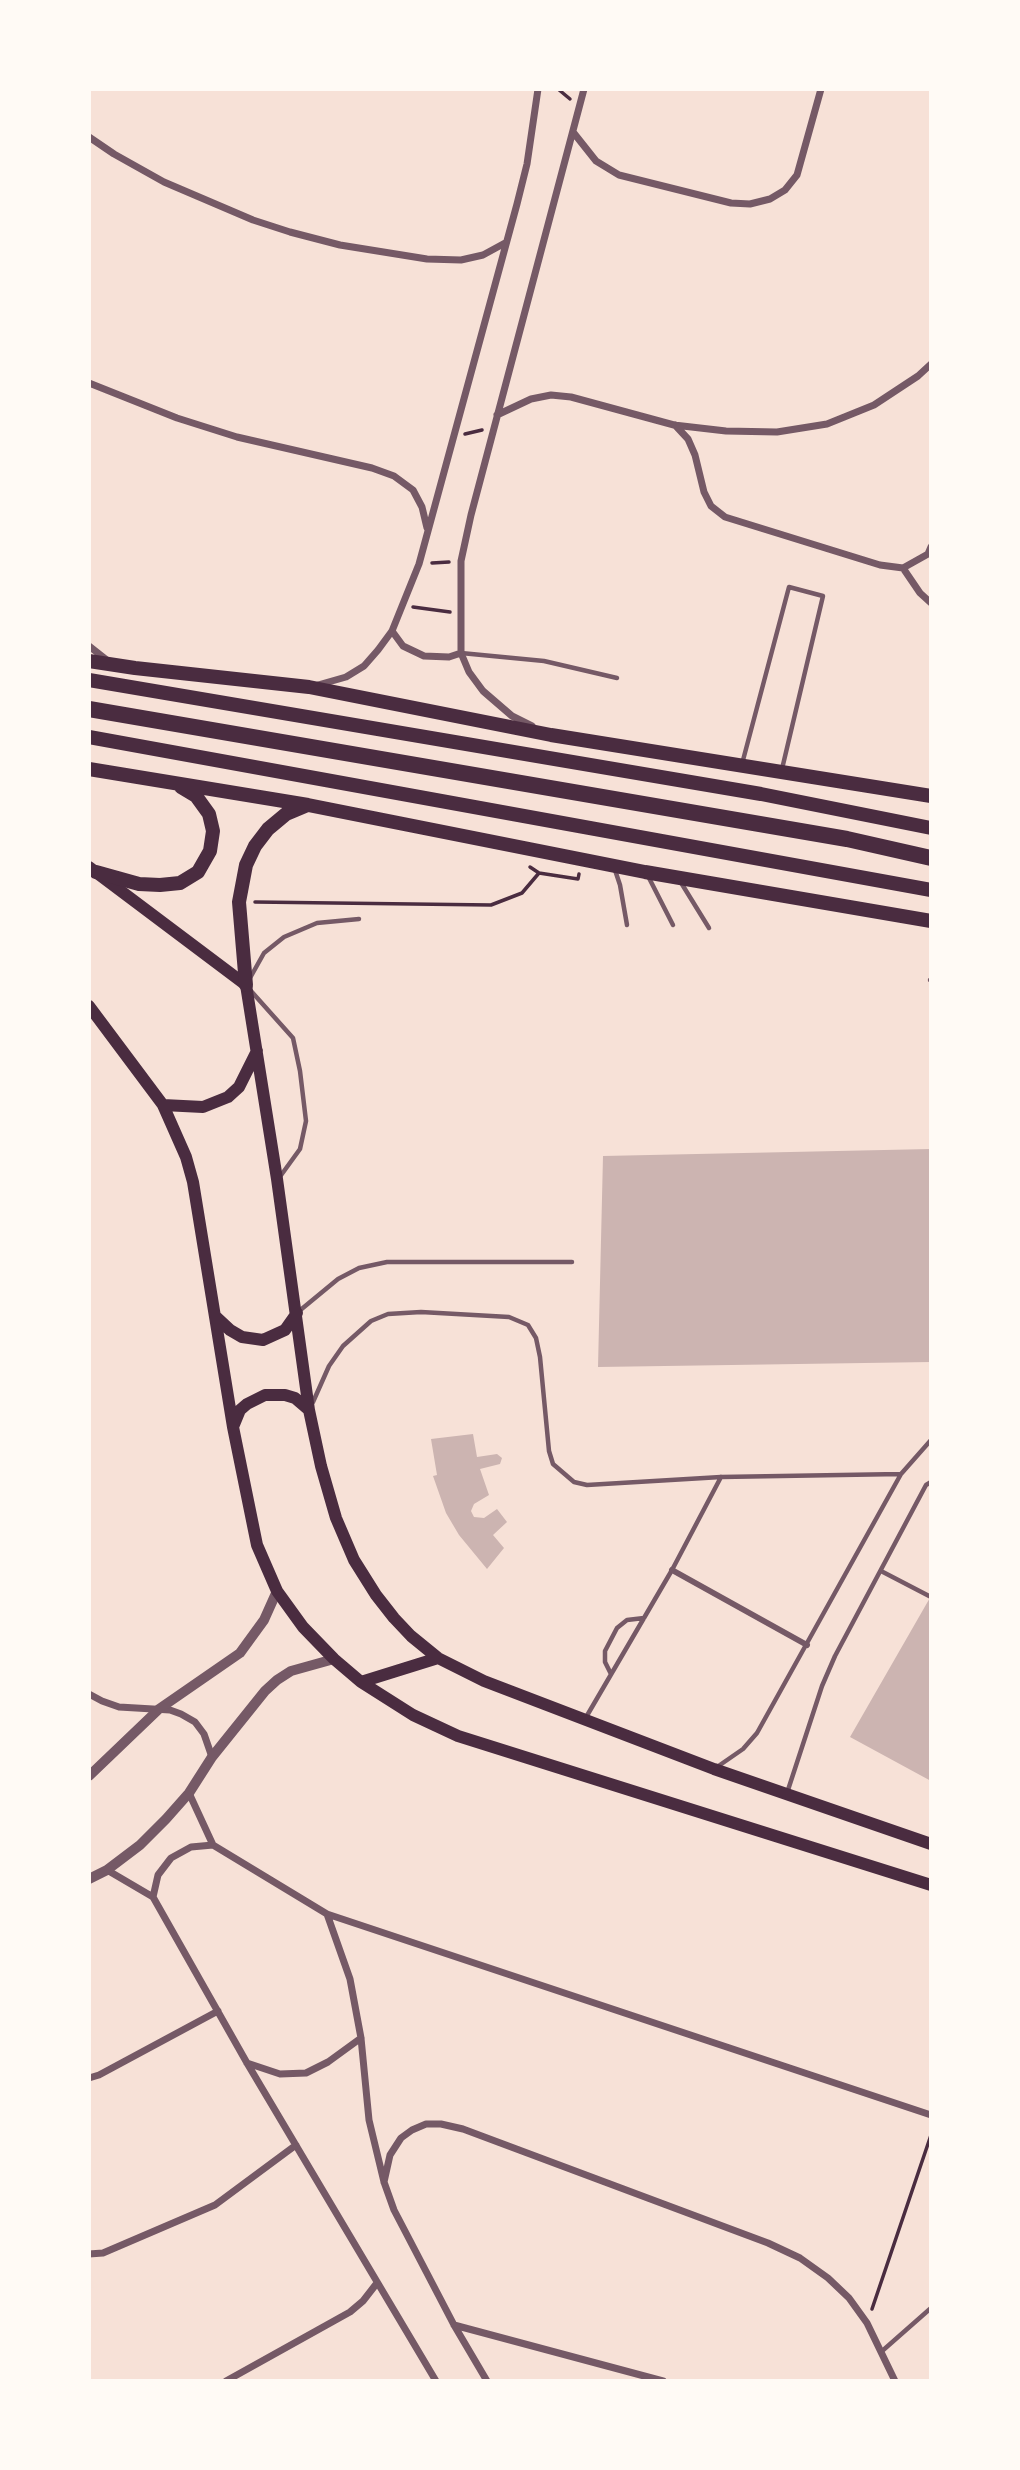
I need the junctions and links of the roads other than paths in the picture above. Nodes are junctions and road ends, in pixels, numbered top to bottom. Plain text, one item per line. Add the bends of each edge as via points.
1 (538, 89) edge
2 (584, 89) edge
3 (821, 89) edge
4 (573, 132) junction
5 (89, 137) edge
6 (505, 243) junction
7 (931, 364) edge
8 (89, 383) edge
9 (497, 415) junction
10 (674, 425) junction
11 (427, 530) junction
12 (931, 547) edge
13 (903, 568) junction
14 (931, 603) edge
15 (392, 631) junction
16 (89, 646) edge
17 (461, 653) junction
18 (89, 661) edge
19 (114, 665) junction
20 (617, 678) dead end
21 (89, 680) edge
22 (309, 687) junction
23 (89, 709) edge
24 (551, 735) junction
25 (89, 737) edge
26 (741, 767) junction
27 (89, 769) edge
28 (781, 773) junction
29 (171, 781) junction
30 (931, 796) edge
31 (308, 805) junction
32 (931, 828) edge
33 (931, 858) edge
34 (613, 866) junction
35 (92, 870) edge
36 (645, 872) junction
37 (678, 877) junction
38 (931, 890) edge
39 (359, 919) dead end
40 (931, 921) edge
41 (627, 925) dead end
42 (673, 925) dead end
43 (709, 928) dead end
44 (246, 985) junction
45 (89, 1006) edge
46 (94, 1019) edge
47 (258, 1050) junction
48 (163, 1105) junction
49 (277, 1179) junction
50 (572, 1262) dead end
51 (297, 1313) junction
52 (215, 1315) junction
53 (309, 1410) junction
54 (233, 1427) junction
55 (931, 1440) edge
56 (901, 1474) junction
57 (721, 1477) junction
58 (931, 1482) edge
59 (672, 1570) junction
60 (881, 1571) junction
61 (277, 1591) junction
62 (931, 1597) edge
63 (644, 1618) junction
64 (807, 1645) junction
65 (438, 1658) junction
66 (334, 1659) junction
67 (611, 1675) junction
68 (360, 1682) junction
69 (89, 1694) edge
70 (159, 1709) junction
71 (584, 1720) junction
72 (212, 1757) junction
73 (714, 1769) junction
74 (89, 1776) edge
75 (189, 1793) junction
76 (787, 1794) junction
77 (931, 1844) edge
78 (213, 1846) junction
79 (107, 1870) junction
80 (89, 1880) edge
81 (931, 1885) edge
82 (153, 1897) junction
83 (327, 1914) junction
84 (218, 2011) junction
85 (361, 2038) junction
86 (247, 2063) junction
87 (89, 2078) edge
88 (931, 2115) edge
89 (296, 2145) junction
90 (384, 2182) junction
91 (89, 2254) edge
92 (377, 2283) junction
93 (931, 2308) edge
94 (454, 2325) junction
95 (881, 2352) junction
96 (226, 2381) edge
97 (436, 2381) edge
98 (487, 2381) edge
99 (663, 2381) edge
100 (895, 2381) edge

1 - 6 street via 527,164
2 - 4 street
3 - 4 street via 797,174 785,190 750,204 731,204 619,175 596,161
4 - 9 street
5 - 6 street via 164,182 253,220 340,245 461,260
6 - 11 street
7 - 10 street via 874,405 827,424 764,432
8 - 11 street via 237,437 394,476 413,490
9 - 10 street via 531,399 571,397
9 - 17 street via 461,561
10 - 13 street via 688,439 711,506 725,517
11 - 15 street via 419,564
12 - 13 street via 928,554
13 - 14 street
15 - 17 street via 402,646 424,656
15 - 22 street via 364,666 346,677
16 - 19 street
17 - 20 lane via 544,661
17 - 24 street via 483,691 512,716
18 - 19 main road
19 - 22 main road
21 - 32 main road via 747,791
22 - 24 main road
23 - 33 highway via 847,839
24 - 26 main road
25 - 38 main road
26 - 28 main road
26 - 28 lane via 789,587 823,596
27 - 29 main road
28 - 30 main road
29 - 31 main road
29 - 35 main road via 196,796 209,814 213,831 210,851 198,872 180,883 160,885 139,884
31 - 34 main road
31 - 44 main road via 286,814 261,837 246,865 239,902
34 - 36 main road
34 - 41 lane
35 - 44 main road
36 - 37 main road
36 - 42 lane
37 - 40 main road
37 - 43 lane
39 - 44 lane via 317,923 284,937 264,953
44 - 47 main road
44 - 49 lane via 293,1038 300,1071 306,1121 299,1149
45 - 46 main road
46 - 48 main road
47 - 48 main road via 239,1087 228,1097 203,1107
47 - 49 main road
48 - 52 main road via 182,1144 193,1182
49 - 51 main road
50 - 51 lane via 387,1262 359,1268 338,1279
51 - 52 main road via 285,1330 263,1340 242,1337
51 - 53 main road
52 - 54 main road
53 - 54 main road via 295,1398 265,1395 240,1410
53 - 57 lane via 329,1366 371,1321 388,1314 421,1312 509,1317 528,1325 536,1338 549,1451 562,1474 587,1485
53 - 65 main road via 335,1518 354,1560 394,1618
54 - 61 main road via 257,1545
55 - 56 lane
56 - 57 lane
56 - 64 lane
57 - 59 lane
58 - 60 lane
59 - 63 lane
59 - 64 street
60 - 62 lane
60 - 76 lane via 822,1686
61 - 66 main road
61 - 70 street via 264,1620 240,1653
63 - 67 lane
63 - 67 lane via 627,1620 617,1628 605,1651
64 - 73 lane via 757,1733
65 - 68 main road
65 - 71 main road
66 - 68 main road
66 - 72 street via 299,1668 277,1680
67 - 71 lane
68 - 81 main road via 458,1736
69 - 70 street via 119,1707
70 - 72 street via 195,1723
70 - 74 street
71 - 73 main road
72 - 75 street
73 - 76 main road
75 - 78 street
75 - 79 street via 140,1845
76 - 77 main road
78 - 82 street via 191,1847 171,1858 158,1875
78 - 83 street
79 - 80 street
79 - 82 street
82 - 84 street
83 - 85 street via 350,1979
83 - 88 street
84 - 86 street
84 - 87 street
85 - 86 street via 306,2073 280,2074
85 - 90 street via 369,2120
86 - 89 street
89 - 91 street via 215,2205 103,2253
89 - 92 street
90 - 94 street
90 - 95 street via 390,2155 412,2130 426,2124 463,2129 800,2258 849,2298
92 - 96 street via 350,2312
92 - 97 street
93 - 95 lane
94 - 98 street
94 - 99 street
95 - 100 street

